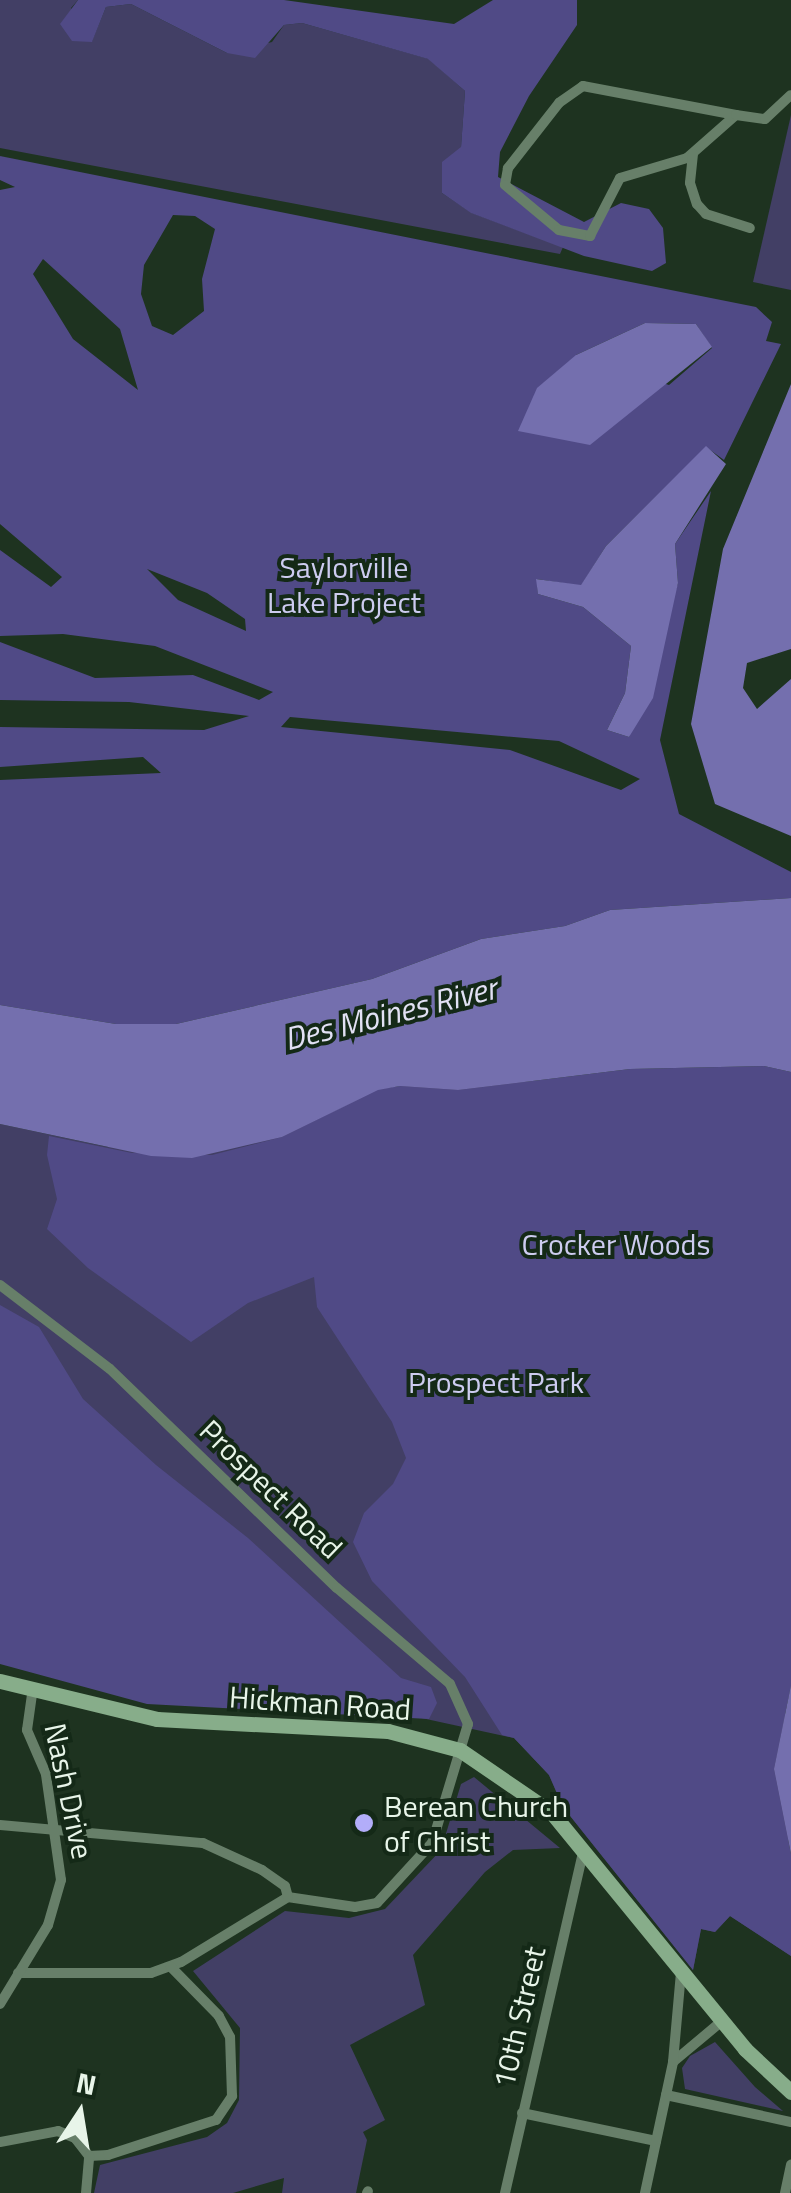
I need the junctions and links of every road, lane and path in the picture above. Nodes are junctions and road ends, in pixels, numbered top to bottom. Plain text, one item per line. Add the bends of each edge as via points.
1 (791, 95) edge
2 (736, 115) junction
3 (694, 154) junction
4 (750, 228) dead end
5 (0, 1285) edge
6 (0, 1680) edge
7 (32, 1693) junction
8 (460, 1750) junction
9 (0, 1825) edge
10 (56, 1834) junction
11 (584, 1852) junction
12 (288, 1897) junction
13 (171, 1967) junction
14 (681, 1972) junction
15 (18, 1973) junction
16 (0, 2004) edge
17 (722, 2021) junction
18 (673, 2062) junction
19 (791, 2092) edge
20 (666, 2095) junction
21 (522, 2113) junction
22 (790, 2121) edge
23 (656, 2141) junction
24 (0, 2142) edge
25 (89, 2156) junction
26 (791, 2165) edge
27 (86, 2193) edge
28 (505, 2193) edge
29 (644, 2193) edge
30 (785, 2193) edge

1 - 2 street via 765,119
2 - 3 street
2 - 3 street via 602,86 575,90 504,180 520,205 558,230 590,236 620,178
3 - 4 street via 690,183 697,204 706,214
5 - 8 street, Prospect Road via 110,1368 338,1588 450,1684 466,1709
6 - 7 main road, Hickman Road
7 - 8 main road, Hickman Road via 157,1719 388,1731
7 - 10 street, Nash Drive via 27,1730 46,1774
8 - 11 main road, Hickman Road via 534,1797
8 - 12 street, Prospect Road via 432,1843 386,1898 355,1907
9 - 10 street
10 - 12 street via 203,1843 262,1870 285,1886
10 - 15 street, Nash Drive via 57,1903
11 - 14 main road, Hickman Road
11 - 21 street, 10th Street
12 - 13 street
13 - 15 street via 116,1977
13 - 25 street via 224,2022 234,2052 232,2096 209,2124 119,2154
14 - 17 main road, Hickman Road
14 - 18 street
15 - 16 street, Nash Drive
17 - 18 street
17 - 19 main road, Hickman Road
18 - 20 street
20 - 22 street
20 - 23 street
21 - 23 street
21 - 28 street, 10th Street
23 - 29 street
24 - 25 street via 58,2131
25 - 27 street
26 - 30 street

